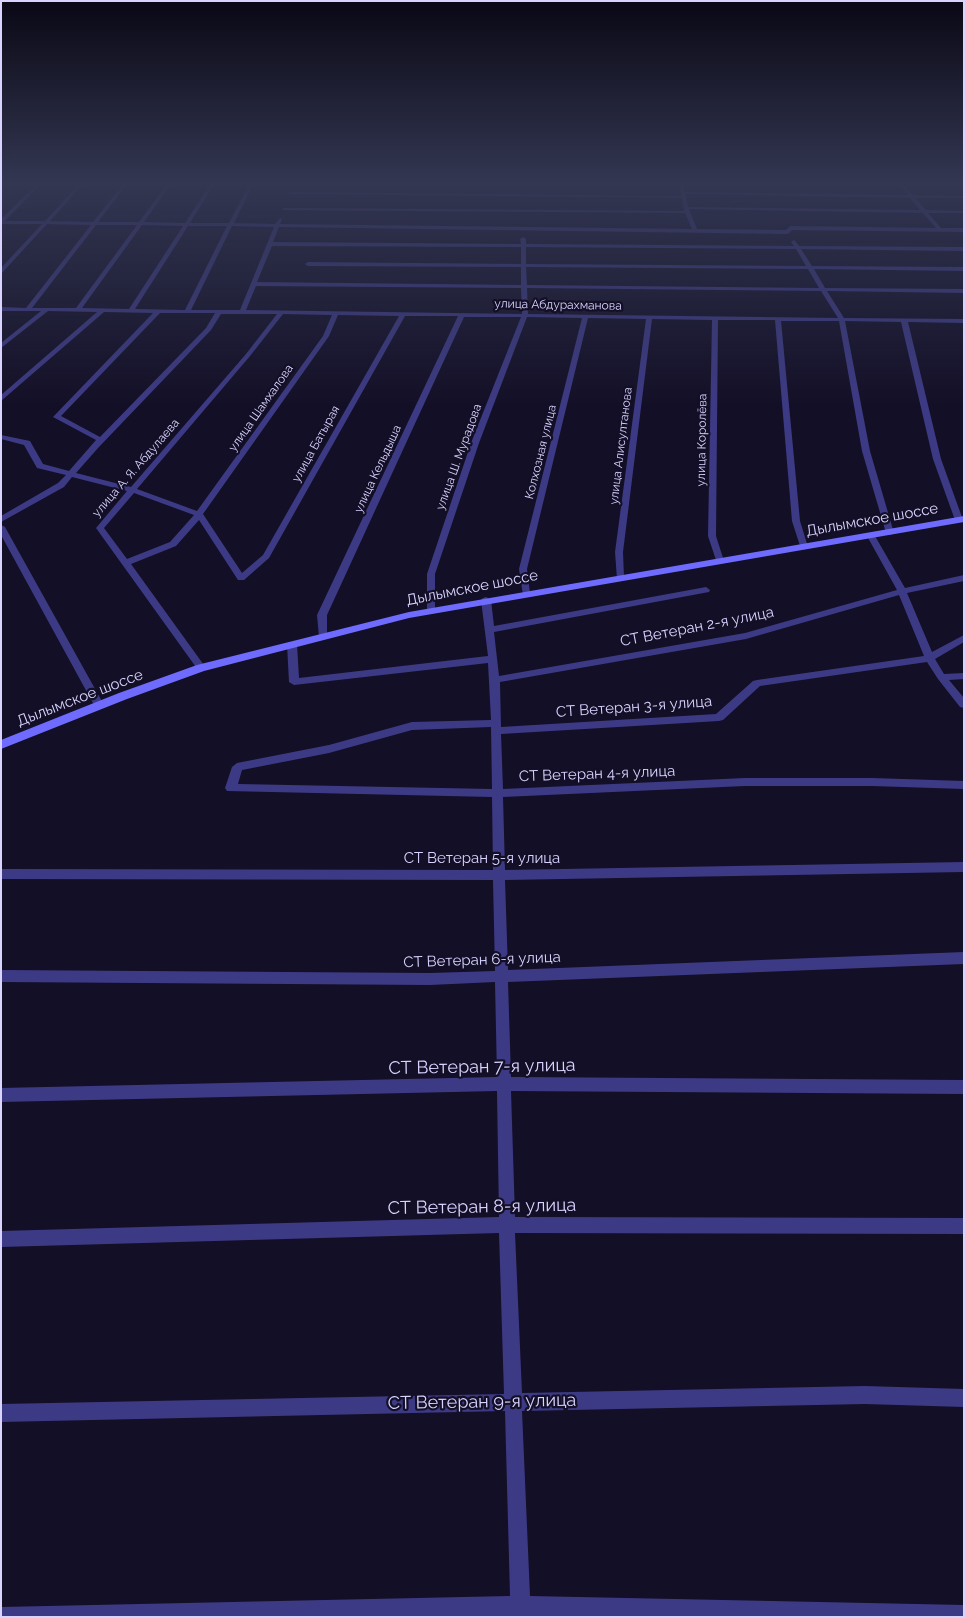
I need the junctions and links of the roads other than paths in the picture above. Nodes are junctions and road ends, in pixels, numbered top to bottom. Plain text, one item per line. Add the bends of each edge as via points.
1 (14, 259) edge
2 (68, 259) edge
3 (116, 259) edge
4 (165, 259) edge
5 (214, 259) edge
6 (264, 259) edge
7 (523, 259) edge
8 (805, 259) edge
9 (308, 264) dead end
10 (523, 266) junction
11 (811, 268) junction
12 (964, 269) edge
13 (1, 272) edge
14 (254, 284) junction
15 (523, 287) junction
16 (824, 290) junction
17 (964, 291) edge
18 (1, 309) edge
19 (28, 309) junction
20 (47, 309) junction
21 (78, 310) junction
22 (103, 310) junction
23 (131, 311) junction
24 (158, 311) junction
25 (187, 311) junction
26 (219, 311) junction
27 (243, 311) junction
28 (282, 312) junction
29 (336, 313) junction
30 (403, 314) junction
31 (462, 314) junction
32 (525, 315) junction
33 (586, 316) junction
34 (649, 317) junction
35 (715, 318) junction
36 (778, 319) junction
37 (842, 320) junction
38 (904, 320) junction
39 (964, 321) edge
40 (1, 346) edge
41 (1, 399) edge
42 (1, 437) edge
43 (98, 443) junction
44 (71, 474) junction
45 (132, 490) junction
46 (199, 514) junction
47 (1, 520) edge
48 (961, 520) edge
49 (1, 527) edge
50 (890, 533) junction
51 (871, 536) junction
52 (804, 547) junction
53 (720, 561) junction
54 (126, 563) junction
55 (620, 578) junction
56 (964, 578) edge
57 (706, 590) dead end
58 (902, 591) junction
59 (526, 593) junction
60 (486, 600) junction
61 (430, 611) junction
62 (490, 630) junction
63 (322, 636) junction
64 (964, 638) edge
65 (292, 644) junction
66 (930, 658) junction
67 (492, 659) junction
68 (201, 668) junction
69 (964, 676) edge
70 (941, 677) junction
71 (495, 680) junction
72 (99, 705) junction
73 (964, 705) edge
74 (496, 727) junction
75 (1, 745) edge
76 (964, 785) edge
77 (231, 788) joint
78 (498, 793) junction
79 (964, 867) edge
80 (1, 874) edge
81 (500, 875) junction
82 (964, 958) edge
83 (1, 976) edge
84 (502, 976) junction
85 (506, 1084) junction
86 (964, 1087) edge
87 (1, 1095) edge
88 (507, 1226) junction
89 (964, 1226) edge
90 (1, 1239) edge
91 (964, 1398) edge
92 (514, 1401) junction
93 (1, 1413) edge
94 (521, 1611) edge
95 (964, 1615) edge
96 (1, 1617) edge

1 - 13 street
2 - 19 street
3 - 21 street
4 - 23 street
5 - 25 street
6 - 14 street
7 - 10 street
8 - 11 street
9 - 10 street
10 - 11 street
10 - 15 street
11 - 12 street
11 - 16 street
14 - 15 street
14 - 27 street
15 - 16 street
15 - 32 street
16 - 17 street
16 - 37 street
18 - 19 street, улица Абдурахманова
19 - 20 street, улица Абдурахманова
20 - 21 street, улица Абдурахманова
20 - 40 street
21 - 22 street, улица Абдурахманова
22 - 23 street, улица Абдурахманова
22 - 41 street
23 - 24 street, улица Абдурахманова
24 - 25 street, улица Абдурахманова
24 - 43 street via 57,417
25 - 26 street, улица Абдурахманова
26 - 27 street, улица Абдурахманова
26 - 43 street via 209,329
27 - 28 street, улица Абдурахманова
28 - 29 street, улица Абдурахманова
28 - 45 street, улица А. Я. Абдулаева
29 - 30 street, улица Абдурахманова
29 - 46 street, улица Шамхалова via 326,336
30 - 31 street, улица Абдурахманова
30 - 46 street, улица Батырая via 266,556 241,578
31 - 32 street, улица Абдурахманова
31 - 63 street, улица Кельдыша via 322,615
32 - 33 street, улица Абдурахманова
32 - 61 street, улица Ш. Мурадова via 475,443 436,558 431,574
33 - 34 street, улица Абдурахманова
33 - 59 street, Колхозная улица via 523,569
34 - 35 street, улица Абдурахманова
34 - 55 street, улица Алисултанова via 619,552
35 - 36 street, улица Абдурахманова
35 - 53 street, улица Королёва via 712,536
36 - 37 street, улица Абдурахманова
36 - 52 street via 796,522
37 - 38 street, улица Абдурахманова
37 - 50 street via 866,451
38 - 39 street, улица Абдурахманова
38 - 48 street via 938,459
42 - 44 street via 27,443 40,466
43 - 44 street
44 - 45 street
44 - 47 street via 62,485
45 - 46 street
45 - 54 street, улица А. Я. Абдулаева via 100,528
46 - 54 street, улица Шамхалова via 173,544
48 - 50 main road, Дылымское шоссе
49 - 72 street
50 - 51 main road, Дылымское шоссе
51 - 52 main road, Дылымское шоссе
51 - 58 street
52 - 53 main road, Дылымское шоссе
53 - 55 main road, Дылымское шоссе
54 - 68 street, улица А. Я. Абдулаева
55 - 59 main road, Дылымское шоссе
56 - 58 street, СТ Ветеран 2-я улица
57 - 62 street
58 - 66 street
58 - 71 street, СТ Ветеран 2-я улица via 746,636
59 - 60 main road, Дылымское шоссе
60 - 61 main road, Дылымское шоссе
60 - 62 street
61 - 63 main road, Дылымское шоссе
62 - 67 street
63 - 65 main road, Дылымское шоссе
64 - 66 street, СТ Ветеран 3-я улица
65 - 67 street via 294,682
65 - 68 main road, Дылымское шоссе
66 - 70 street
66 - 74 street, СТ Ветеран 3-я улица via 757,684 718,717
67 - 71 street
68 - 72 main road, Дылымское шоссе
69 - 70 street
70 - 73 street
71 - 74 street
72 - 75 main road, Дылымское шоссе
74 - 77 street, СТ Ветеран 3-я улица via 412,726 329,749 237,767
74 - 78 street
76 - 78 street, СТ Ветеран 4-я улица via 745,782
77 - 78 street, СТ Ветеран 4-я улица
78 - 81 street
79 - 81 street, СТ Ветеран 5-я улица
80 - 81 street, СТ Ветеран 5-я улица
81 - 84 street
82 - 84 street, СТ Ветеран 6-я улица
83 - 84 street, СТ Ветеран 6-я улица via 430,979
84 - 85 street
85 - 86 street, СТ Ветеран 7-я улица
85 - 87 street, СТ Ветеран 7-я улица
85 - 88 street
88 - 89 street, СТ Ветеран 8-я улица
88 - 90 street, СТ Ветеран 8-я улица
88 - 92 street
91 - 92 street, СТ Ветеран 9-я улица via 865,1395
92 - 93 street, СТ Ветеран 9-я улица
92 - 94 street
94 - 95 street
94 - 96 street

